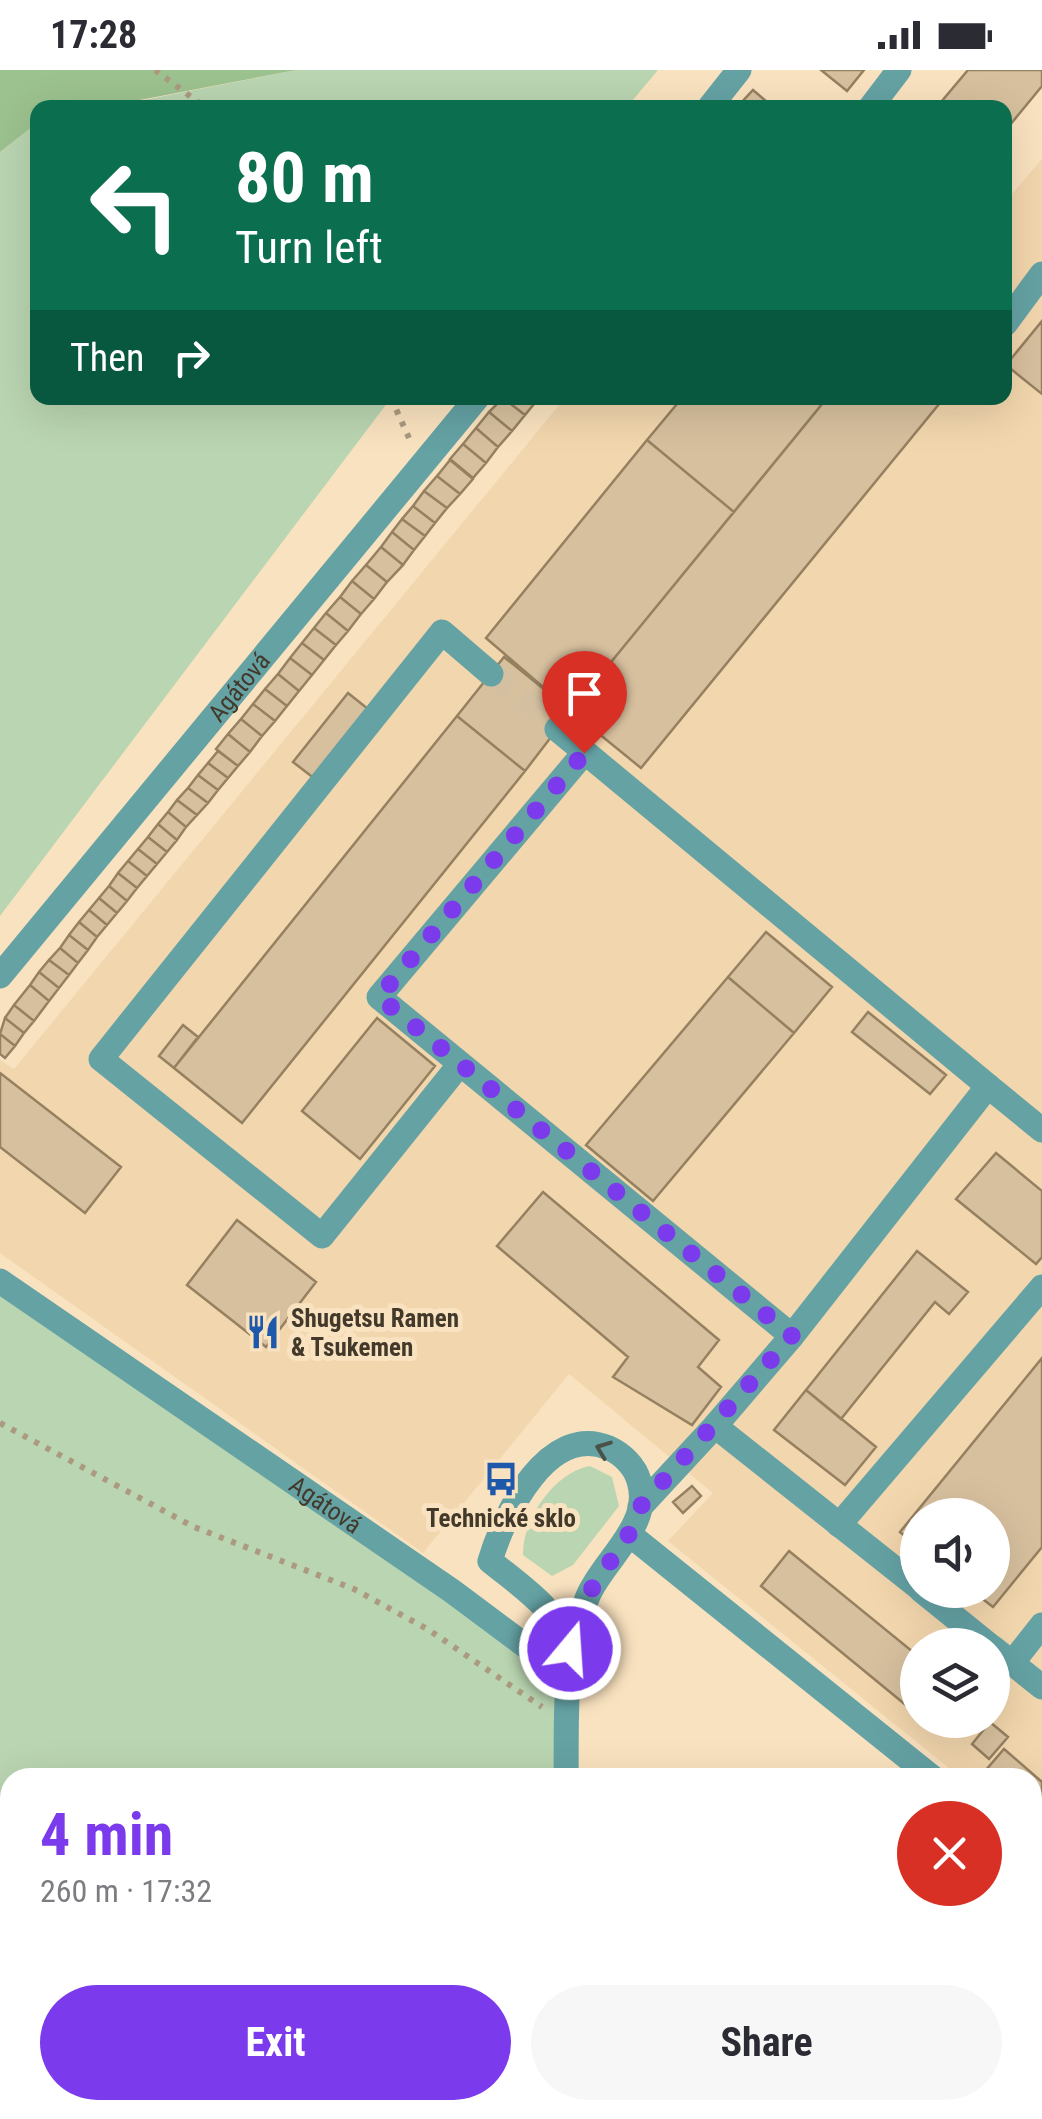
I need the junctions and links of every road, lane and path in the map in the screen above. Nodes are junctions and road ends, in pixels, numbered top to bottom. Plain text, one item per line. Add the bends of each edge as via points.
1 (155, 70) edge
2 (739, 70) edge
3 (899, 70) edge
4 (195, 100) edge
5 (715, 100) edge
6 (876, 100) edge
7 (1042, 274) edge
8 (1012, 315) edge
9 (394, 405) edge
10 (471, 405) edge
11 (421, 467) junction
12 (491, 674) tunnel mouth
13 (557, 730) tunnel mouth
14 (584, 753) junction
15 (0, 976) edge
16 (460, 1064) junction
17 (988, 1086) junction
18 (1042, 1130) edge
19 (0, 1281) edge
20 (1042, 1287) edge
21 (792, 1336) junction
22 (0, 1423) edge
23 (715, 1426) junction
24 (640, 1507) junction
25 (839, 1525) junction
26 (629, 1534) junction
27 (900, 1574) edge
28 (943, 1608) edge
29 (1042, 1625) edge
30 (968, 1628) edge
31 (1010, 1645) edge
32 (570, 1649) junction
33 (1010, 1662) edge
34 (566, 1676) junction
35 (1042, 1687) edge
36 (567, 1717) junction
37 (566, 1768) edge
38 (920, 1768) edge

1 - 4 path
2 - 5 street
3 - 6 street
7 - 8 street
9 - 11 path
10 - 11 street, Agátová
11 - 15 street, Agátová
12 - 16 street via 442,632 101,1059 322,1236
13 - 14 street
14 - 16 street via 379,997
14 - 17 street
16 - 21 street
17 - 18 street
17 - 21 street
19 - 34 street, Agátová
20 - 25 street
21 - 23 street
22 - 36 path via 194,1526 354,1590 429,1630 528,1702
23 - 24 street
23 - 25 street
24 - 26 street
24 -> 32 street via 640,1482 630,1462 591,1442 568,1444 521,1494 499,1530 490,1561 550,1611
25 - 27 street
26 - 32 street via 589,1593
26 - 38 street
28 - 30 street
29 - 31 street
32 - 34 street
33 - 35 street
34 - 36 street
36 - 37 street

